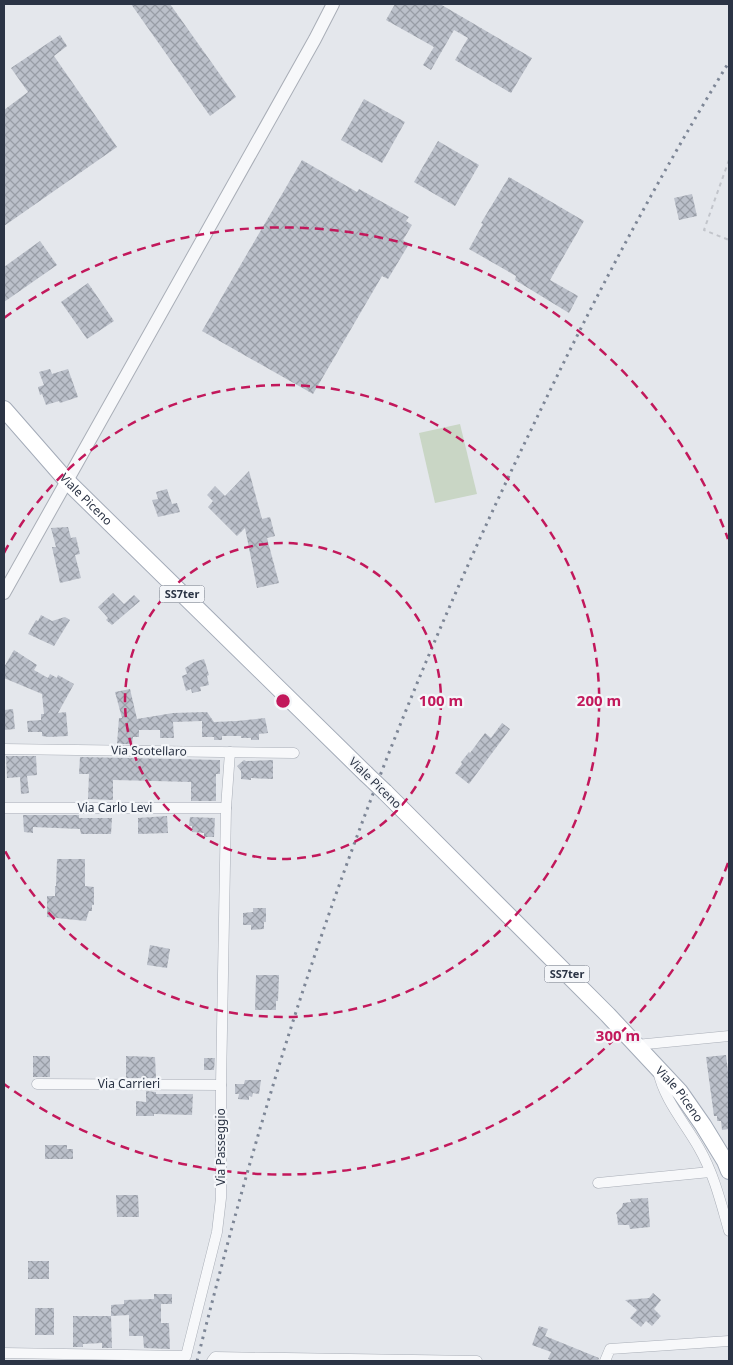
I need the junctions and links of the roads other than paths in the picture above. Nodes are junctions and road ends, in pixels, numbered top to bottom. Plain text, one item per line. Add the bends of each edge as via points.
1 (333, 4) edge
2 (4, 409) edge
3 (67, 481) junction
4 (4, 593) edge
5 (4, 749) edge
6 (230, 752) junction
7 (294, 753) dead end
8 (4, 808) edge
9 (226, 808) junction
10 (729, 1036) edge
11 (636, 1045) junction
12 (657, 1068) junction
13 (37, 1084) dead end
14 (221, 1085) junction
15 (729, 1171) edge
16 (710, 1172) junction
17 (598, 1183) dead end
18 (729, 1231) edge
19 (729, 1341) edge
20 (4, 1354) edge
21 (5, 1361) edge
22 (212, 1361) edge
23 (477, 1361) edge
24 (605, 1361) edge

1 - 3 street
2 - 3 main road, Viale Piceno / SS7ter
3 - 4 street
3 - 11 main road, Viale Piceno / SS7ter, bridge via 385,792
5 - 6 street, Via Scotellaro
6 - 7 street, Via Scotellaro
6 - 9 street, Via Passeggio
8 - 9 street, Via Carlo Levi
9 - 14 street, Via Passeggio
10 - 11 street
11 - 12 main road, Viale Piceno / SS7ter
12 - 15 main road, Viale Piceno / SS7ter via 692,1108
12 - 16 street via 670,1103 700,1149
13 - 14 street, Via Carrieri
14 - 20 street, Via Passeggio via 221,1198 186,1356
16 - 17 street
16 - 18 street
19 - 24 street via 610,1349
20 - 21 street
22 - 23 street via 215,1357

